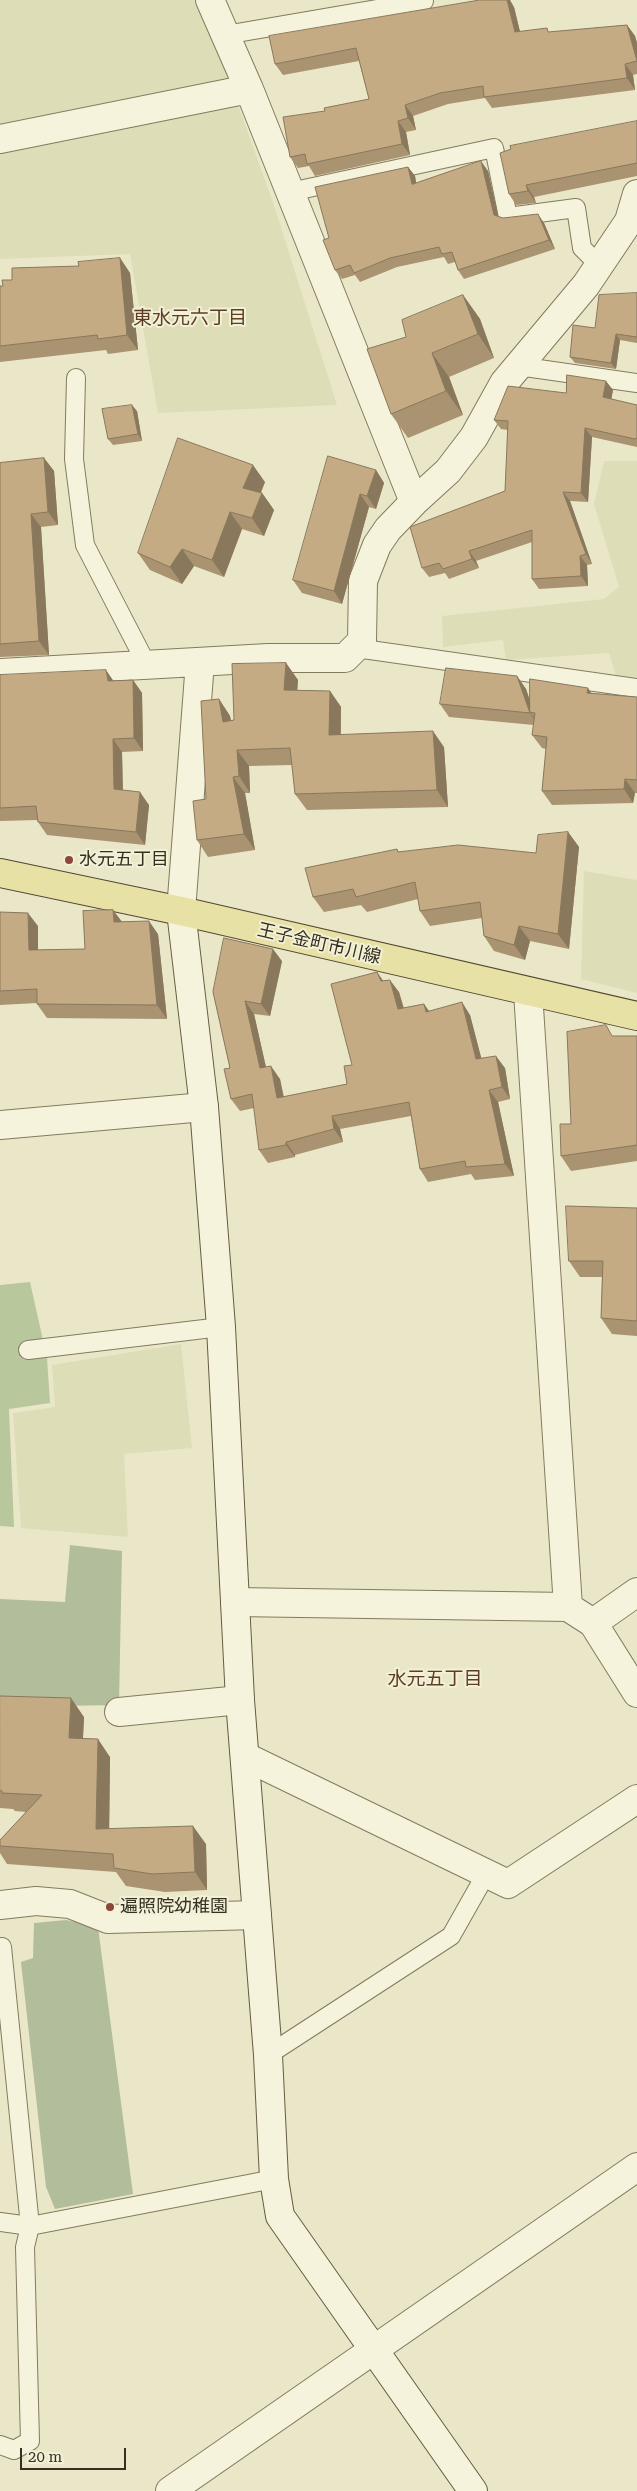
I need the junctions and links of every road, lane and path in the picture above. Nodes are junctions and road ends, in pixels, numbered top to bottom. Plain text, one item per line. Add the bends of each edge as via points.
1 (210, 0) edge
2 (424, 1) edge
3 (225, 35) junction
4 (249, 89) junction
5 (0, 139) edge
6 (290, 192) junction
7 (637, 194) edge
8 (598, 264) junction
9 (518, 366) junction
10 (76, 378) dead end
11 (637, 383) edge
12 (414, 502) junction
13 (356, 648) junction
14 (200, 662) junction
15 (147, 665) junction
16 (0, 673) edge
17 (637, 688) edge
18 (0, 873) edge
19 (181, 911) junction
20 (528, 992) junction
21 (637, 1016) edge
22 (204, 1107) junction
23 (0, 1124) edge
24 (221, 1328) junction
25 (28, 1350) dead end
26 (637, 1592) edge
27 (235, 1602) junction
28 (568, 1607) junction
29 (592, 1623) junction
30 (637, 1693) edge
31 (240, 1700) junction
32 (118, 1712) dead end
33 (246, 1757) junction
34 (637, 1798) edge
35 (486, 1874) junction
36 (0, 1905) edge
37 (257, 1915) junction
38 (2, 1948) dead end
39 (268, 2055) junction
40 (637, 2167) edge
41 (274, 2179) junction
42 (0, 2222) edge
43 (30, 2226) junction
44 (373, 2350) junction
45 (0, 2445) edge
46 (170, 2491) edge
47 (473, 2491) edge

1 - 3 street
2 - 3 lane
3 - 4 street
4 - 5 street
4 - 6 street
6 - 8 lane via 494,148 508,217 576,208 582,248
6 - 12 street
7 - 8 street via 629,222
8 - 9 street via 586,285
9 - 11 lane
9 - 12 street via 504,383 474,437 448,471
10 - 15 lane via 74,460 85,544
12 - 13 street via 377,545 363,580 362,641
13 - 14 street via 345,658
13 - 17 lane
14 - 15 street
14 - 19 street
15 - 16 street
18 - 19 main road, 王子金町市川線
19 - 20 main road, 王子金町市川線
19 - 22 street
20 - 21 main road, 王子金町市川線
20 - 28 street
22 - 23 street
22 - 24 street
24 - 25 lane
24 - 27 street
26 - 29 street
27 - 28 street
27 - 31 street
28 - 29 street
29 - 30 street
31 - 32 street
31 - 33 street
33 - 35 street
33 - 37 street
34 - 35 street via 508,1884
35 - 39 lane via 451,1936
36 - 37 street via 36,1901 70,1904 108,1919
37 - 39 street
38 - 43 lane
39 - 41 street
40 - 44 street
41 - 43 lane
41 - 44 street via 280,2216
42 - 43 lane
43 - 45 lane via 25,2246 30,2441 14,2450
44 - 46 street
44 - 47 street

